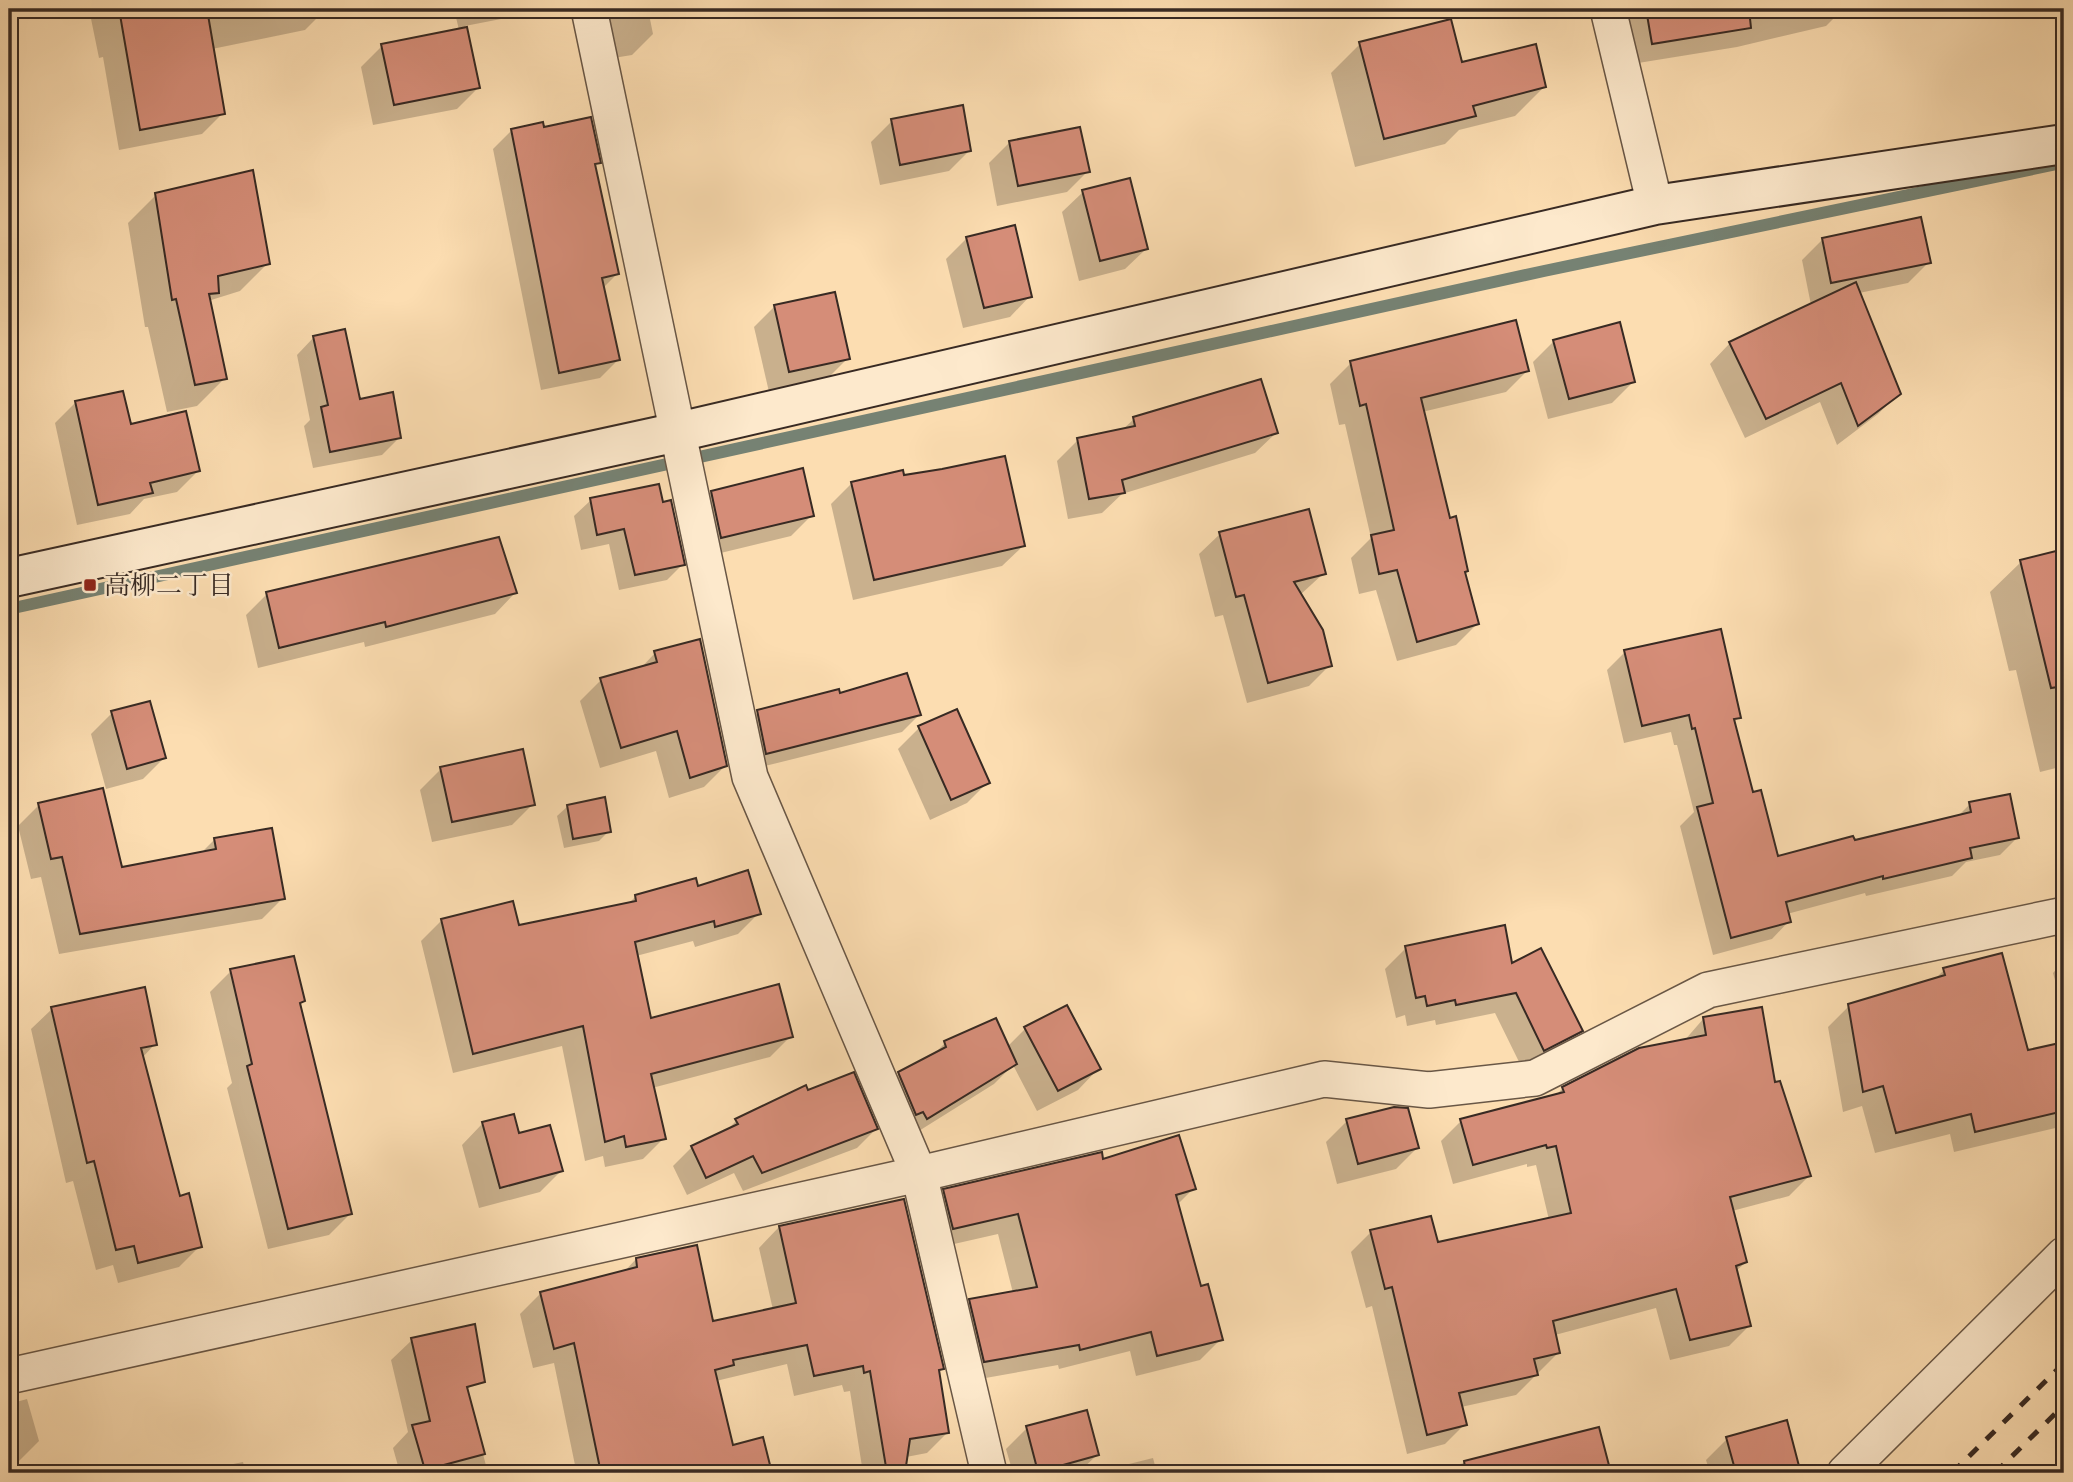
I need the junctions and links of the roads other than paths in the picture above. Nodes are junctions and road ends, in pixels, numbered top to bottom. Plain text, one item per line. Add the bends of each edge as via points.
1 (589, 9) edge
2 (1608, 9) edge
3 (2064, 144) edge
4 (1655, 205) junction
5 (678, 432) junction
6 (9, 578) edge
7 (2064, 915) edge
8 (919, 1174) junction
9 (2064, 1255) edge
10 (9, 1376) edge
11 (989, 1473) edge
12 (1845, 1473) edge

1 - 5 street
2 - 4 street
3 - 4 street
4 - 5 street
5 - 6 street
5 - 8 street via 750,777
7 - 8 street via 1708,990 1535,1078 1429,1090 1324,1079
8 - 10 street
8 - 11 street
9 - 12 street

